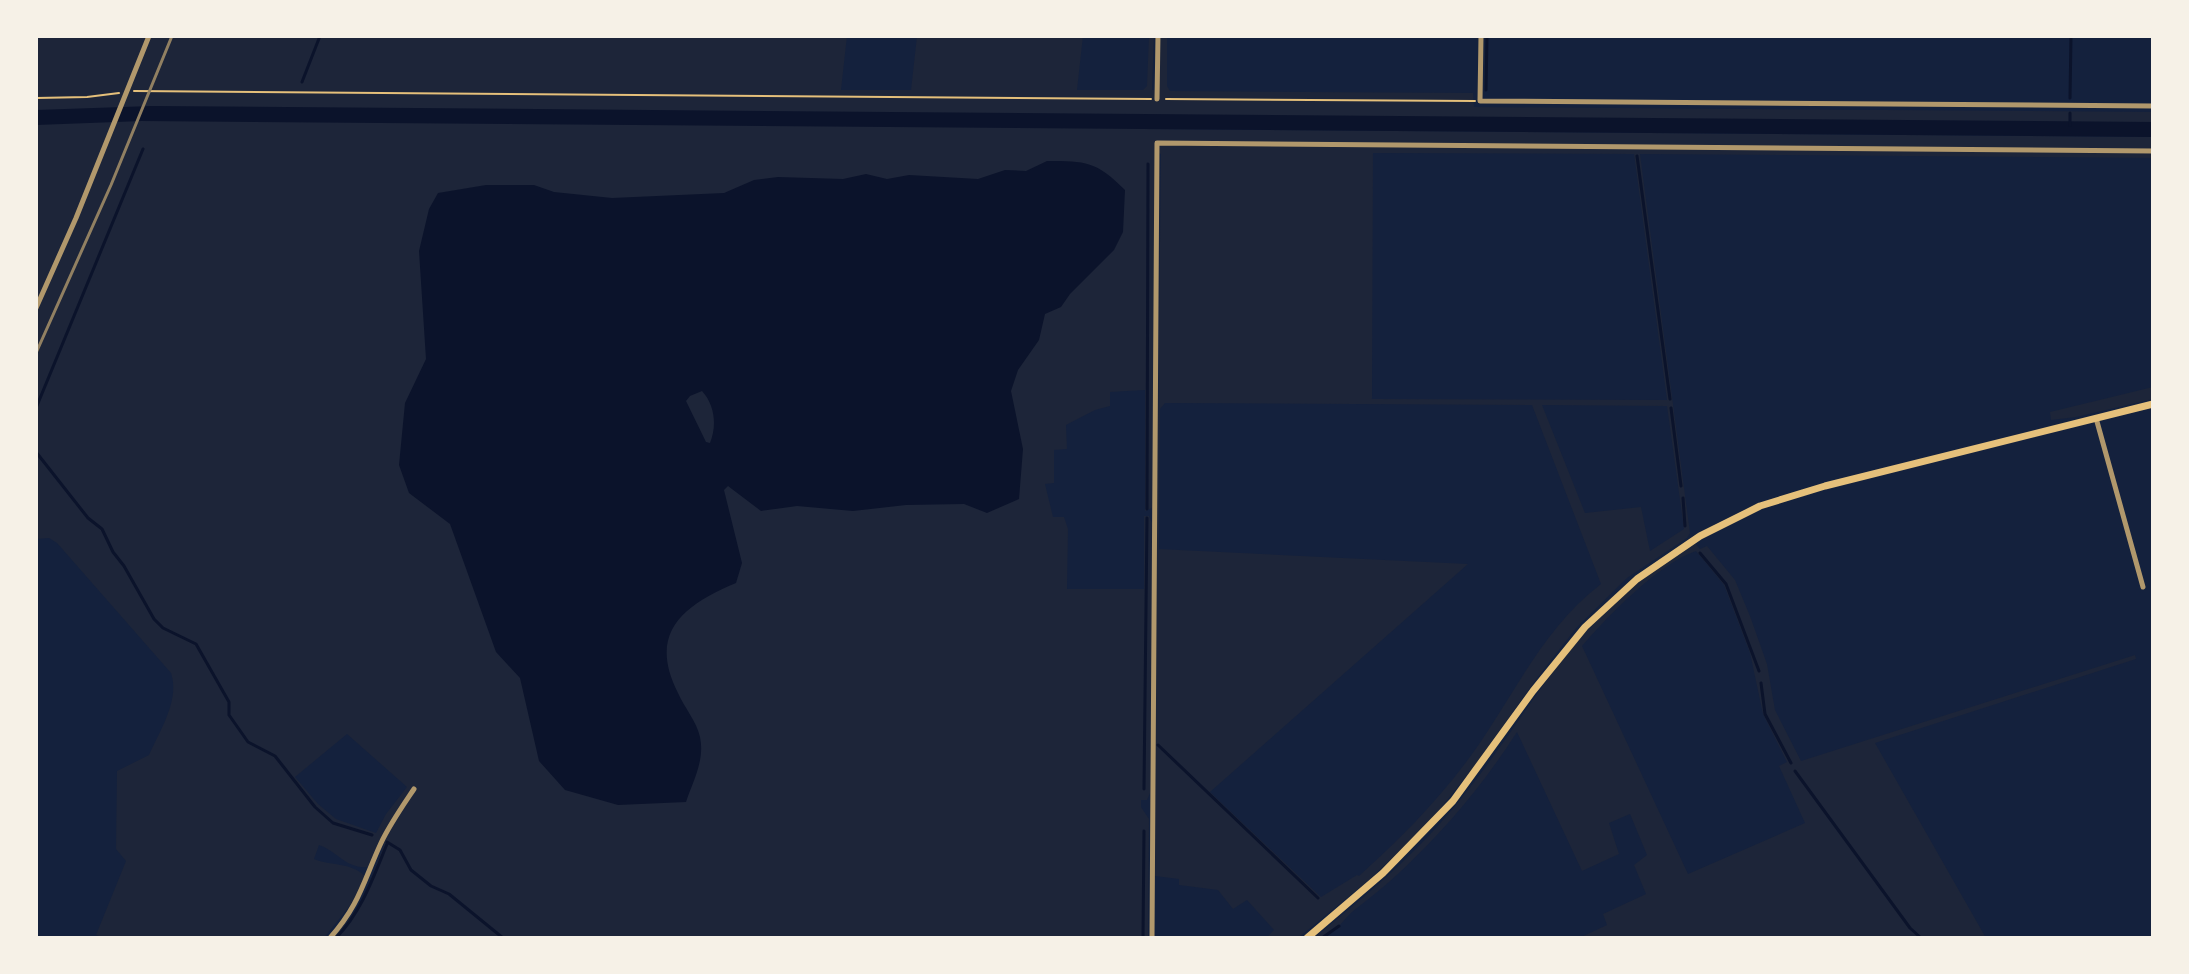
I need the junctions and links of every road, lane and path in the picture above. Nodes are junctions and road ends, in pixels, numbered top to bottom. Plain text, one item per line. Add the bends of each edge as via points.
1 (149, 36) edge
2 (1158, 36) edge
3 (1481, 36) edge
4 (130, 91) junction
5 (36, 98) edge
6 (1157, 99) junction
7 (1480, 101) junction
8 (2153, 106) edge
9 (2153, 151) edge
10 (36, 308) edge
11 (2153, 404) edge
12 (2096, 418) junction
13 (2143, 587) dead end
14 (414, 789) dead end
15 (330, 938) edge
16 (1152, 938) edge
17 (1307, 938) edge

1 - 4 street
2 - 6 street
3 - 7 street
4 - 5 path
4 - 6 path
4 - 10 street
6 - 7 path
7 - 8 street
9 - 16 street via 1157,143
11 - 12 main road
12 - 13 street
12 - 17 main road via 1825,486 1760,506 1700,536 1637,579 1585,627 1443,812
14 - 15 street via 390,824 361,896

